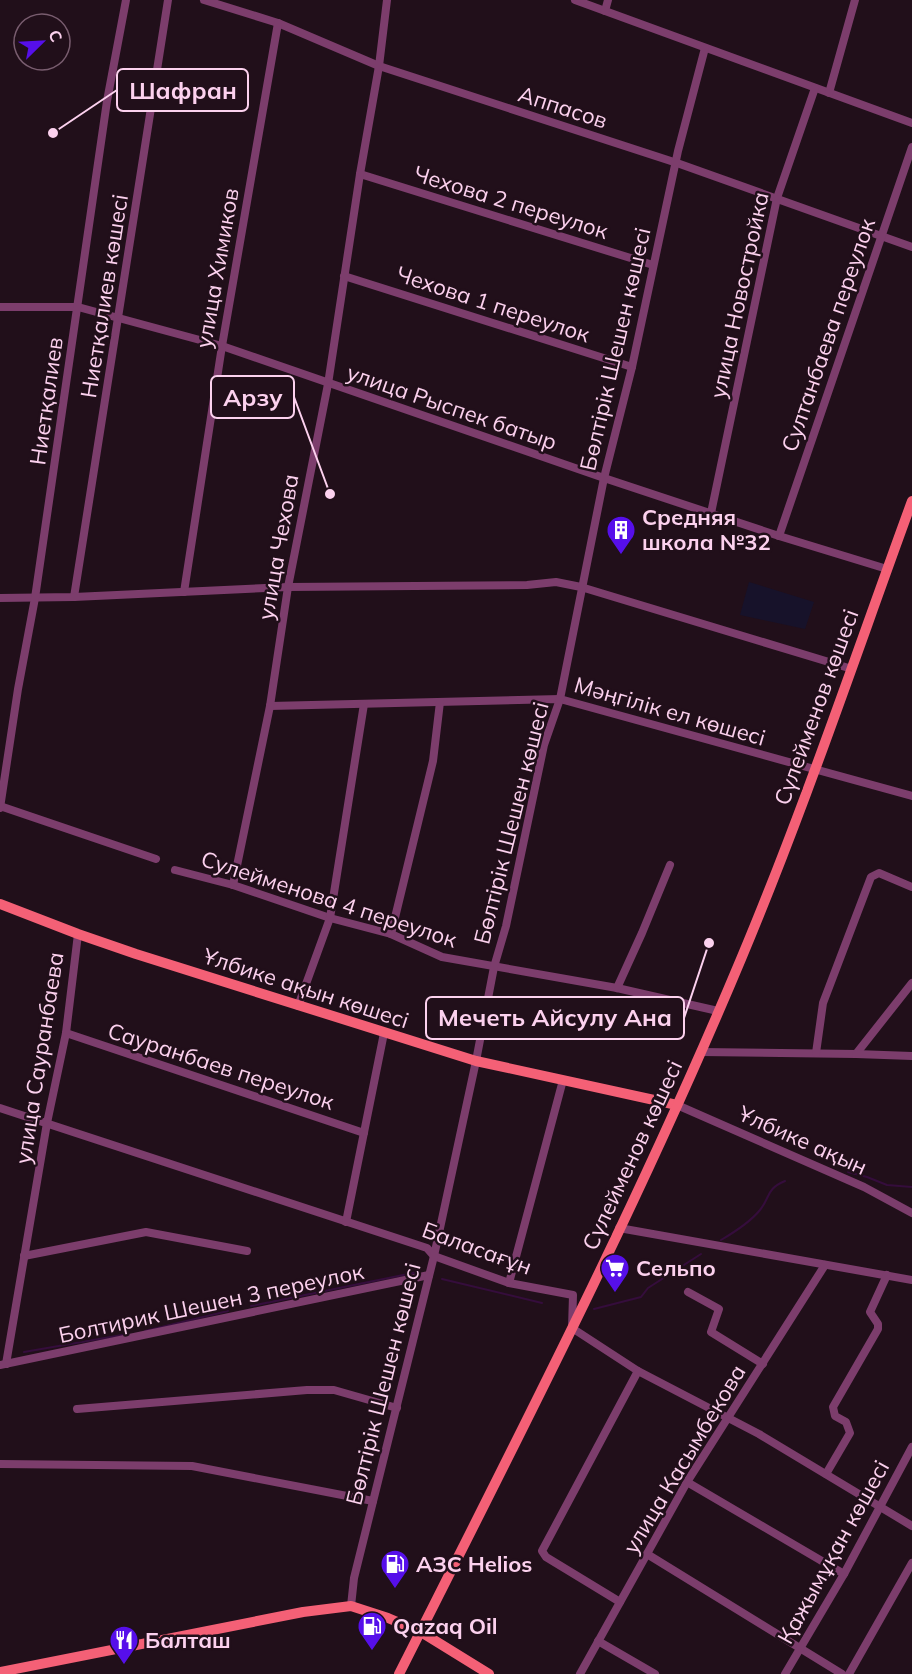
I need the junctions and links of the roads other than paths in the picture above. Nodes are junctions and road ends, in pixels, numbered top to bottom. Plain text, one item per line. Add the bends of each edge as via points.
1 (126, 0) edge
2 (168, 0) edge
3 (204, 0) edge
4 (387, 0) edge
5 (575, 0) edge
6 (608, 0) edge
7 (855, 0) edge
8 (605, 11) junction
9 (278, 23) junction
10 (705, 48) junction
11 (379, 66) junction
12 (815, 88) junction
13 (829, 93) junction
14 (912, 123) edge
15 (912, 147) edge
16 (677, 163) junction
17 (360, 174) junction
18 (777, 198) junction
19 (881, 237) junction
20 (912, 247) edge
21 (653, 265) junction
22 (344, 276) junction
23 (78, 307) junction
24 (0, 308) edge
25 (119, 318) junction
26 (222, 346) junction
27 (632, 368) junction
28 (328, 384) junction
29 (604, 478) junction
30 (912, 501) edge
31 (711, 513) junction
32 (779, 536) junction
33 (887, 569) junction
34 (288, 587) junction
35 (581, 587) junction
36 (184, 592) junction
37 (74, 597) junction
38 (0, 598) edge
39 (35, 598) junction
40 (852, 669) junction
41 (560, 699) junction
42 (440, 702) junction
43 (364, 704) junction
44 (270, 706) junction
45 (815, 770) junction
46 (912, 796) edge
47 (0, 807) edge
48 (156, 859) dead end
49 (670, 865) dead end
50 (176, 870) dead end
51 (233, 885) junction
52 (912, 887) edge
53 (0, 904) edge
54 (330, 918) junction
55 (78, 934) junction
56 (391, 934) junction
57 (494, 967) junction
58 (912, 983) edge
59 (617, 988) junction
60 (298, 1006) junction
61 (718, 1011) junction
62 (66, 1033) junction
63 (384, 1033) junction
64 (701, 1052) junction
65 (816, 1053) junction
66 (856, 1054) junction
67 (912, 1056) edge
68 (476, 1061) junction
69 (563, 1080) junction
70 (677, 1104) junction
71 (0, 1108) edge
72 (47, 1123) junction
73 (364, 1133) junction
74 (912, 1213) edge
75 (346, 1222) junction
76 (619, 1228) junction
77 (247, 1251) dead end
78 (434, 1256) junction
79 (24, 1257) junction
80 (825, 1265) junction
81 (429, 1275) junction
82 (887, 1275) junction
83 (912, 1280) edge
84 (509, 1283) junction
85 (688, 1292) dead end
86 (572, 1328) junction
87 (764, 1364) junction
88 (3, 1365) edge
89 (638, 1371) junction
90 (397, 1408) junction
91 (77, 1409) dead end
92 (728, 1417) junction
93 (912, 1447) edge
94 (0, 1464) edge
95 (826, 1474) junction
96 (687, 1482) junction
97 (373, 1502) junction
98 (881, 1507) junction
99 (912, 1526) edge
100 (647, 1554) junction
101 (912, 1563) edge
102 (844, 1574) junction
103 (620, 1602) junction
104 (351, 1606) junction
105 (420, 1632) junction
106 (598, 1641) junction
107 (800, 1648) junction
108 (0, 1672) edge
109 (399, 1674) edge
110 (489, 1674) edge
111 (580, 1674) edge
112 (655, 1674) edge
113 (785, 1674) edge
114 (842, 1674) edge
115 (849, 1674) edge

1 - 23 street, Ниетқалиев via 107,101
2 - 25 street, Ниетқалиев көшесі
3 - 9 street, Аппасов
4 - 11 street, улица Чехова
5 - 8 street
6 - 8 street
7 - 13 street
8 - 10 street
9 - 11 street, Аппасов
9 - 26 street, улица Химиков
10 - 12 street
10 - 16 street, Бөлтірік Шешен көшесі
11 - 16 street, Аппасов
11 - 17 street, улица Чехова
12 - 13 street
12 - 18 street, улица Новостройка
13 - 14 street
15 - 19 street, Султанбаева переулок
16 - 18 street, Аппасов
16 - 21 street, Бөлтірік Шешен көшесі
17 - 21 street, Чехова 2 переулок
17 - 22 street, улица Чехова
18 - 19 street, Аппасов
18 - 31 street, улица Новостройка
19 - 20 street, Аппасов
19 - 32 street, Султанбаева переулок
21 - 27 street, Бөлтірік Шешен көшесі
22 - 27 street, Чехова 1 переулок
22 - 28 street, улица Чехова
23 - 24 street, улица Рыспек батыр
23 - 25 street, улица Рыспек батыр
23 - 39 street, Ниетқалиев
25 - 26 street, улица Рыспек батыр
25 - 37 street, Ниетқалиев көшесі
26 - 28 street, улица Рыспек батыр
26 - 36 street, улица Химиков
27 - 29 street, Бөлтірік Шешен көшесі
28 - 29 street, улица Рыспек батыр
28 - 34 street, улица Чехова
29 - 31 street, улица Рыспек батыр
29 - 35 street, Бөлтірік Шешен көшесі
30 - 33 main road, Сүлейменов көшесі
31 - 32 street, улица Рыспек батыр
32 - 33 street, улица Рыспек батыр
33 - 40 main road, Сүлейменов көшесі
34 - 35 street via 556,582
34 - 36 street
34 - 44 street, улица Чехова
35 - 40 street
35 - 41 street, Бөлтірік Шешен көшесі
36 - 37 street
37 - 39 street
38 - 39 street
39 - 47 street, Ниетқалиев
40 - 45 main road, Сүлейменов көшесі
41 - 42 street, Мәңгілік ел көшесі
41 - 45 street, Мәңгілік ел көшесі
41 - 57 street, Бөлтірік Шешен көшесі via 544,745
42 - 43 street, Мәңгілік ел көшесі
42 - 56 street via 433,761
43 - 44 street, Мәңгілік ел көшесі
43 - 54 street
44 - 51 street, улица Чехова
45 - 46 street, Мәңгілік ел көшесі
45 - 61 main road, Сүлейменов көшесі
47 - 48 street
49 - 59 street
50 - 51 street, Сулейменова 4 переулок
51 - 54 street, Сулейменова 4 переулок
52 - 65 street via 879,873 871,877 823,1003
53 - 55 main road, Ұлбике ақын көшесі
54 - 56 street, Сулейменова 4 переулок
54 - 60 street
55 - 60 main road, Ұлбике ақын көшесі
55 - 62 street, улица Сауранбаева
56 - 57 street, Сулейменова 4 переулок via 441,957
57 - 59 street, Сулейменова 4 переулок
57 - 68 street, Бөлтірік Шешен көшесі
58 - 66 street
59 - 61 street, Сулейменова 4 переулок
60 - 63 main road, Ұлбике ақын көшесі
61 - 64 main road, Сүлейменов көшесі
62 - 72 street, улица Сауранбаева
62 - 73 street, Сауранбаев переулок
63 - 68 main road, Ұлбике ақын көшесі
63 - 73 street
64 - 65 street
64 - 70 main road, Сүлейменов көшесі
65 - 66 street
66 - 67 street
68 - 69 main road, Ұлбике ақын көшесі
68 - 78 street, Бөлтірік Шешен көшесі
69 - 70 main road, Ұлбике ақын көшесі
69 - 84 street
70 - 74 street, Ұлбике ақын via 864,1187
70 - 76 main road, Сүлейменов көшесі
71 - 72 street, Баласағұн
72 - 75 street, Баласағұн
72 - 79 street, улица Сауранбаева
73 - 75 street
75 - 78 street, Баласағұн via 427,1248
76 - 80 street
76 - 86 main road, Сүлейменов көшесі
77 - 79 street via 146,1232
78 - 81 street, Бөлтірік Шешен көшесі
78 - 84 street, Баласағұн
79 - 88 street, улица Сауранбаева
80 - 82 street
80 - 87 street, улица Касымбекова
81 - 88 street, Болтирик Шешен 3 переулок
81 - 90 street, Бөлтірік Шешен көшесі
82 - 83 street
82 - 95 street via 870,1312 878,1329 833,1407 835,1416 846,1422 850,1433
84 - 86 street, Баласағұн via 573,1295
85 - 87 street via 719,1309 711,1332
86 - 89 street
86 - 105 main road, Сүлейменов көшесі
87 - 92 street, улица Касымбекова
89 - 92 street
89 - 103 street via 542,1551
90 - 91 street via 334,1390 307,1390
90 - 97 street, Бөлтірік Шешен көшесі
92 - 95 street
92 - 96 street, улица Касымбекова
93 - 98 street, Қажымұқан көшесі
94 - 97 street via 192,1466
95 - 98 street
96 - 100 street, улица Касымбекова
96 - 102 street
97 - 104 street, Бөлтірік Шешен көшесі
98 - 99 street
98 - 102 street, Қажымұқан көшесі
100 - 103 street, улица Касымбекова
100 - 107 street
101 - 115 street
102 - 107 street, Қажымұқан көшесі
103 - 106 street, улица Касымбекова
104 - 105 main road
104 - 108 main road
105 - 109 main road, Сүлейменов көшесі
105 - 110 main road
106 - 111 street, улица Касымбекова
106 - 112 street
107 - 113 street, Қажымұқан көшесі
107 - 114 street

